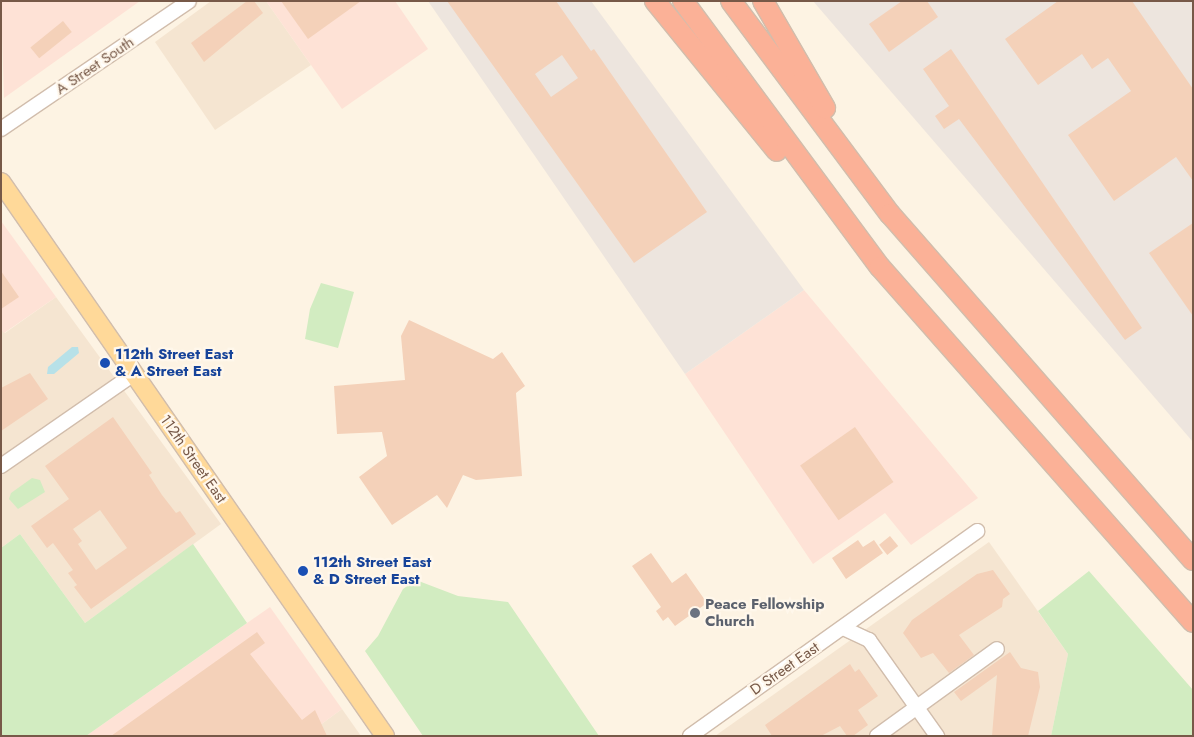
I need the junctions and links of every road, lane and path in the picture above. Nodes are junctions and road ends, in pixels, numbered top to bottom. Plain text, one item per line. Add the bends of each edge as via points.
1 (189, 1) edge
2 (656, 1) edge
3 (683, 1) edge
4 (731, 1) edge
5 (762, 1) edge
6 (1, 130) edge
7 (1, 182) edge
8 (890, 214) junction
9 (880, 267) junction
10 (134, 374) junction
11 (1, 466) edge
12 (977, 531) dead end
13 (1193, 560) edge
14 (1193, 622) edge
15 (843, 628) junction
16 (997, 649) dead end
17 (917, 707) junction
18 (386, 736) edge
19 (690, 736) edge
20 (877, 736) edge
21 (937, 736) edge

1 - 6 street, A Street South
2 - 9 highway via 788,165
3 - 9 highway
4 - 8 highway
5 - 8 highway
7 - 10 main road, 112th Street East
8 - 13 highway
9 - 14 highway
10 - 11 street
10 - 18 main road, 112th Street East
12 - 15 street, D Street East
15 - 17 street via 869,640
15 - 19 street, D Street East
16 - 17 street
17 - 20 street
17 - 21 street

